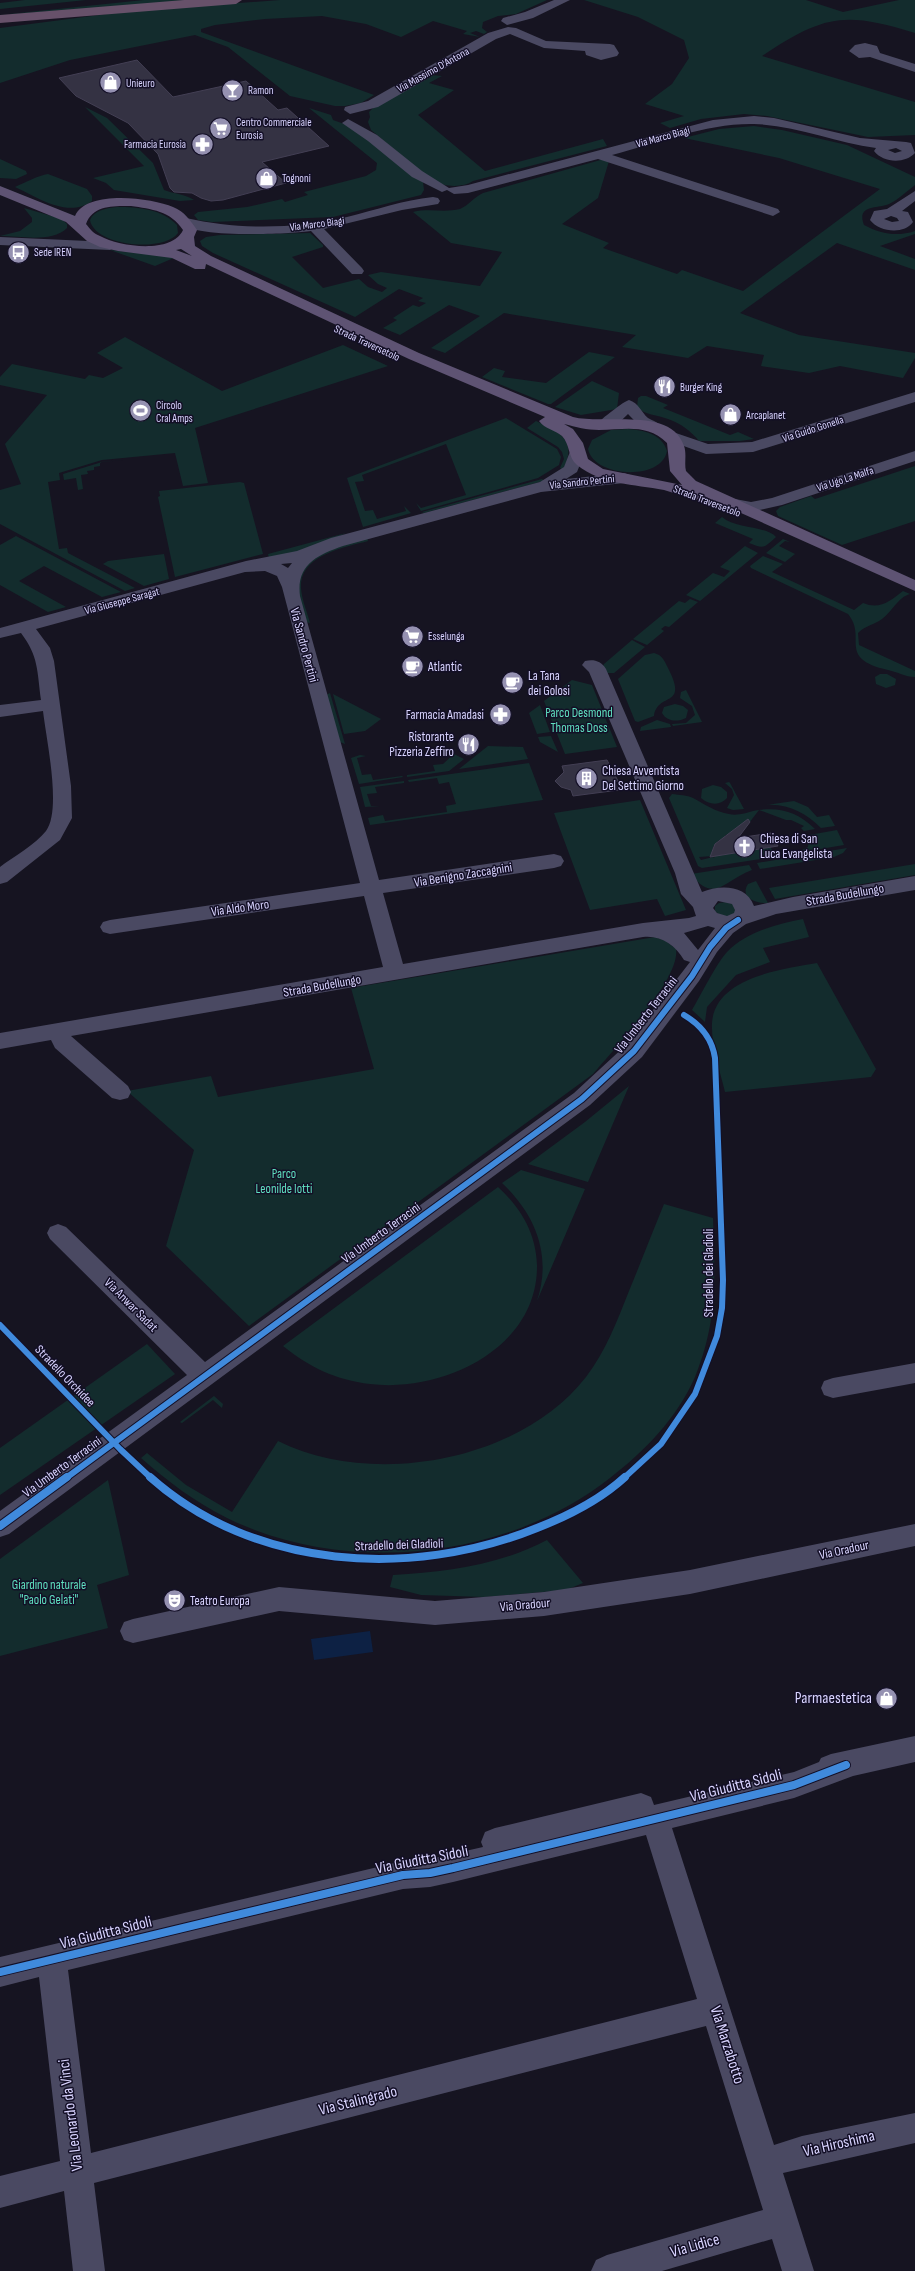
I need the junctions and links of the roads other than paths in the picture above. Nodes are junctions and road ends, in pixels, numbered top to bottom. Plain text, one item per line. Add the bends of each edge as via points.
1 (118, 0) edge
2 (236, 0) edge
3 (564, 0) edge
4 (0, 12) edge
5 (0, 21) edge
6 (513, 28) junction
7 (593, 50) dead end
8 (872, 54) dead end
9 (915, 68) edge
10 (373, 104) junction
11 (350, 110) junction
12 (363, 117) junction
13 (348, 123) junction
14 (368, 133) junction
15 (885, 151) junction
16 (910, 152) edge
17 (597, 154) junction
18 (0, 190) edge
19 (456, 190) junction
20 (429, 193) junction
21 (915, 195) edge
22 (92, 208) junction
23 (54, 211) junction
24 (773, 212) dead end
25 (891, 212) dead end
26 (186, 222) junction
27 (79, 224) junction
28 (316, 226) junction
29 (218, 229) junction
30 (187, 238) junction
31 (0, 241) edge
32 (41, 241) junction
33 (110, 246) junction
34 (150, 250) junction
35 (357, 271) dead end
36 (915, 397) edge
37 (605, 424) junction
38 (670, 436) junction
39 (710, 449) junction
40 (577, 450) junction
41 (915, 456) edge
42 (676, 461) junction
43 (624, 478) junction
44 (540, 487) junction
45 (753, 510) junction
46 (782, 526) joint
47 (286, 565) junction
48 (913, 583) edge
49 (25, 626) junction
50 (0, 633) edge
51 (591, 665) dead end
52 (51, 704) junction
53 (0, 711) edge
54 (554, 861) dead end
55 (0, 877) edge
56 (915, 883) edge
57 (371, 888) junction
58 (708, 909) junction
59 (741, 913) junction
60 (110, 927) dead end
61 (643, 930) junction
62 (691, 956) junction
63 (395, 973) junction
64 (676, 994) junction
65 (59, 1031) junction
66 (0, 1041) edge
67 (120, 1092) dead end
68 (58, 1233) dead end
69 (915, 1373) edge
70 (204, 1377) junction
71 (833, 1388) dead end
72 (0, 1526) edge
73 (915, 1535) edge
74 (133, 1631) dead end
75 (915, 1749) edge
76 (846, 1765) junction
77 (655, 1819) junction
78 (403, 1875) junction
79 (52, 1959) junction
80 (0, 1972) edge
81 (715, 2009) junction
82 (915, 2128) edge
83 (764, 2163) junction
84 (78, 2173) junction
85 (0, 2192) edge
86 (782, 2220) junction
87 (89, 2271) edge
88 (607, 2271) edge
89 (798, 2271) edge

1 - 4 highway
2 - 5 highway via 102,9
3 - 6 street, Via Massimo D'Antona
6 - 7 street via 544,44
6 - 10 street, Via Massimo D'Antona
8 - 9 street
10 - 11 street, Via Massimo D'Antona
10 - 12 street, Via Massimo D'Antona
11 - 12 street
11 - 13 street, Via Massimo D'Antona via 336,116
12 - 13 street
12 - 14 street
13 - 14 street
14 - 20 street
15 - 16 street, Via Marco Biagi
15 - 16 street
15 - 17 street, Via Marco Biagi via 860,142 774,122 740,121 714,124
17 - 19 street, Via Marco Biagi
17 - 24 street
18 - 23 main road, Strada Traversetolo
19 - 20 street
19 - 20 street via 456,199 448,202
20 - 28 street, Via Marco Biagi via 414,204
21 - 25 street
22 - 23 main road, Strada Traversetolo
22 - 26 main road, Strada Traversetolo via 114,202 146,204 173,212
22 - 27 main road via 81,215
23 - 27 main road, Strada Traversetolo
26 - 29 street, Via Marco Biagi
26 - 30 main road, Strada Traversetolo via 190,230
27 - 32 street via 73,232 64,237
27 - 33 main road, Strada Traversetolo via 90,236
28 - 29 street, Via Marco Biagi
28 - 35 street
29 - 30 street, Via Marco Biagi
30 - 34 main road, Strada Traversetolo via 172,246
30 - 37 main road, Strada Traversetolo via 188,248 195,254 421,359 568,421
31 - 32 street
32 - 33 street
33 - 34 main road, Strada Traversetolo
34 - 40 main road, Strada Traversetolo via 176,254 423,369 559,427 569,435
36 - 39 street, Via Guido Gonella via 763,445 742,449
37 - 38 main road, Strada Traversetolo via 632,422 654,427
37 - 40 main road, Strada Traversetolo via 584,435
38 - 39 street, Via Guido Gonella via 694,446
38 - 42 main road, Strada Traversetolo via 678,448
39 - 42 street, Via Guido Gonella via 682,456
40 - 43 main road, Strada Traversetolo via 581,461 591,469 604,475
40 - 44 street, Via Sandro Pertini via 571,469
41 - 45 street, Via Ugo La Malfa
42 - 43 main road, Strada Traversetolo via 657,474
42 - 45 main road, Strada Traversetolo via 677,471 685,481
43 - 44 street, Via Sandro Pertini
43 - 45 main road, Strada Traversetolo via 675,488
44 - 47 street, Via Sandro Pertini via 337,542
45 - 46 street via 765,514
46 - 48 main road
47 - 49 street, Via Giuseppe Saragat via 258,562
47 - 57 street, Via Sandro Pertini via 289,585
49 - 50 street, Via Giuseppe Saragat
49 - 52 street via 43,654
51 - 58 street via 598,668 692,894
52 - 53 street
52 - 55 street via 62,786 62,818 46,842
54 - 57 street, Via Benigno Zaccagnini
56 - 59 street, Strada Budellungo
57 - 60 street, Via Aldo Moro
57 - 63 street, Via Sandro Pertini
58 - 59 street, Strada Budellungo via 722,923
58 - 59 street, Strada Budellungo via 730,895
58 - 61 street, Strada Budellungo via 692,925
58 - 62 street, Via Umberto Terracini via 712,927 708,936
59 - 64 street, Via Umberto Terracini via 710,947 692,976
61 - 62 street, Strada Budellungo via 674,936 687,947
61 - 63 street, Strada Budellungo
62 - 64 street, Via Umberto Terracini via 681,973
63 - 65 street, Strada Budellungo
64 - 70 street, Via Umberto Terracini via 634,1051 582,1100
65 - 66 street, Strada Budellungo
65 - 67 street via 62,1042
68 - 70 street, Via Anwar Sadat
69 - 71 street
70 - 72 street, Via Umberto Terracini
73 - 74 street, Via Oradour via 690,1582 544,1604 435,1613 279,1599
75 - 76 street, Via Giuditta Sidoli
76 - 77 street, Via Giuditta Sidoli via 803,1783
76 - 78 street, Via Giuditta Sidoli via 781,1775 434,1857 426,1859
77 - 78 street, Via Giuditta Sidoli via 454,1868
77 - 81 street, Via Marzabotto
78 - 79 street, Via Giuditta Sidoli
79 - 80 street, Via Giuditta Sidoli
79 - 84 street, Via Leonardo da Vinci
81 - 83 street, Via Marzabotto
81 - 84 street, Via Stalingrado
82 - 83 street, Via Hiroshima via 802,2152
83 - 86 street, Via Marzabotto
84 - 85 street, Via Stalingrado
84 - 87 street, Via Leonardo da Vinci
86 - 88 street, Via Lidice
86 - 89 street, Via Marzabotto

